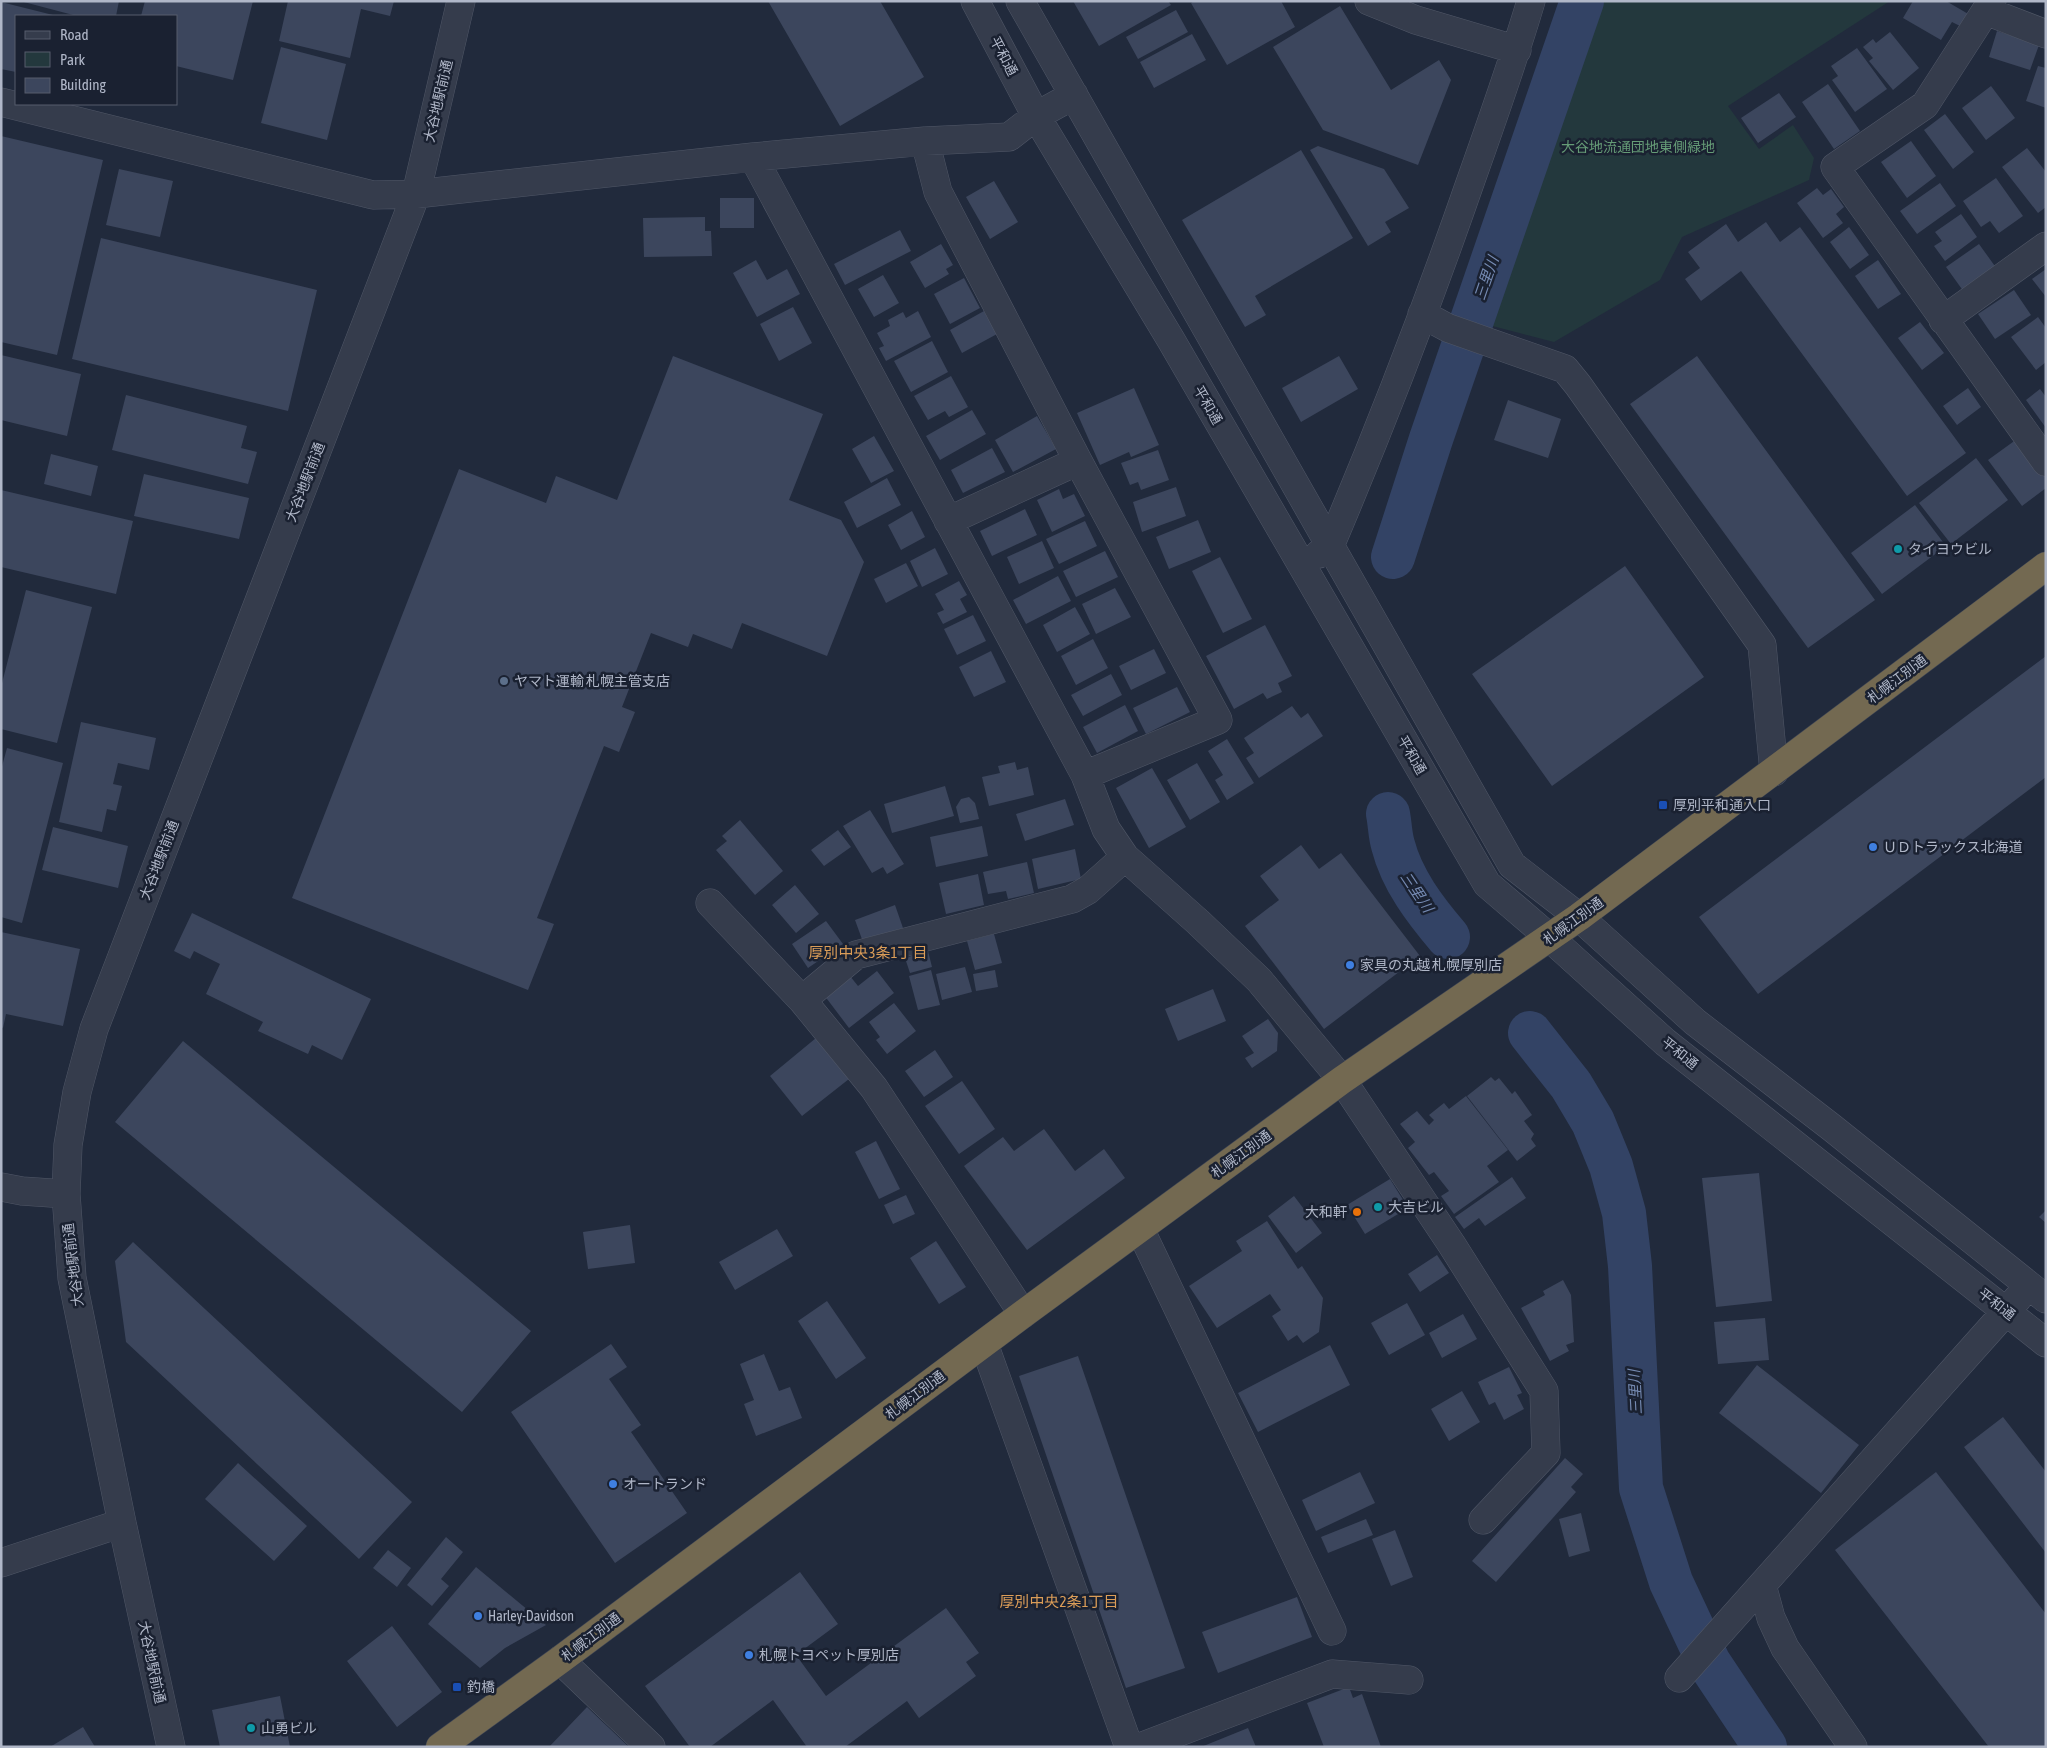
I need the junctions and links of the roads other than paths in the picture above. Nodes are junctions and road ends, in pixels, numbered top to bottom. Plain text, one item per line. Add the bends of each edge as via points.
1 (461, 1) edge
2 (975, 1) edge
3 (1020, 1) edge
4 (1369, 1) edge
5 (1531, 1) edge
6 (1989, 6) edge
7 (2046, 34) edge
8 (1517, 50) junction
9 (1074, 95) junction
10 (1, 102) edge
11 (1036, 116) junction
12 (925, 142) junction
13 (753, 157) junction
14 (416, 194) junction
15 (2046, 246) edge
16 (1422, 314) junction
17 (1943, 320) junction
18 (1078, 461) junction
19 (2046, 462) edge
20 (948, 521) junction
21 (1330, 546) junction
22 (1300, 565) junction
23 (2046, 566) edge
24 (1774, 772) junction
25 (1085, 774) junction
26 (1125, 857) junction
27 (710, 903) dead end
28 (1579, 917) junction
29 (1550, 938) junction
30 (802, 1000) junction
31 (1342, 1080) junction
32 (1, 1187) edge
33 (66, 1194) junction
34 (1140, 1229) junction
35 (2038, 1293) edge
36 (2006, 1312) junction
37 (1023, 1314) junction
38 (2046, 1342) edge
39 (984, 1344) junction
40 (1483, 1520) dead end
41 (122, 1523) junction
42 (1, 1563) edge
43 (1762, 1585) junction
44 (1332, 1631) dead end
45 (560, 1660) junction
46 (1684, 1672) dead end
47 (1410, 1680) dead end
48 (171, 1747) edge
49 (440, 1747) edge
50 (651, 1747) edge
51 (1129, 1747) edge
52 (1140, 1747) edge
53 (1853, 1747) edge

1 - 14 street, 大谷地駅前通
2 - 11 street, 平和通
3 - 9 street
4 - 8 street via 1416,20
5 - 8 street
6 - 7 street
6 - 17 street via 1925,104 1835,167
8 - 16 street
9 - 11 street
9 - 21 street
10 - 14 street via 373,195
11 - 12 street via 1009,136
11 - 22 street, 平和通 via 1171,340
12 - 13 street
12 - 18 street via 938,192
13 - 14 street
13 - 20 street
14 - 33 street, 大谷地駅前通 via 94,1028 77,1092 68,1145
15 - 17 street
16 - 21 street via 1374,443
16 - 24 street via 1448,328 1565,369 1578,385 1762,645
17 - 19 street
18 - 20 street
18 - 25 street via 1218,720
20 - 25 street
21 - 22 street
21 - 28 street via 1512,865
22 - 29 street, 平和通 via 1487,884
23 - 24 highway, 札幌江別通
24 - 28 highway, 札幌江別通
25 - 26 street via 1106,829
26 - 30 street via 1088,890 1072,899 856,955
26 - 31 street via 1259,980
27 - 30 street
28 - 29 highway, 札幌江別通
28 - 35 street via 1694,1022 1832,1127
29 - 31 highway, 札幌江別通
29 - 36 street, 平和通 via 1665,1042
30 - 37 street via 874,1088
31 - 34 highway, 札幌江別通
31 - 40 street via 1544,1391 1546,1453
32 - 33 street
33 - 41 street, 大谷地駅前通 via 72,1278
34 - 37 highway, 札幌江別通
34 - 44 street
35 - 36 street
36 - 38 street, 平和通
36 - 43 street
37 - 39 highway, 札幌江別通
39 - 45 highway, 札幌江別通
39 - 51 street
41 - 42 street
41 - 48 street, 大谷地駅前通
43 - 46 street
43 - 53 street via 1771,1618 1785,1648
45 - 49 highway, 札幌江別通
45 - 50 street
47 - 52 street via 1332,1674

